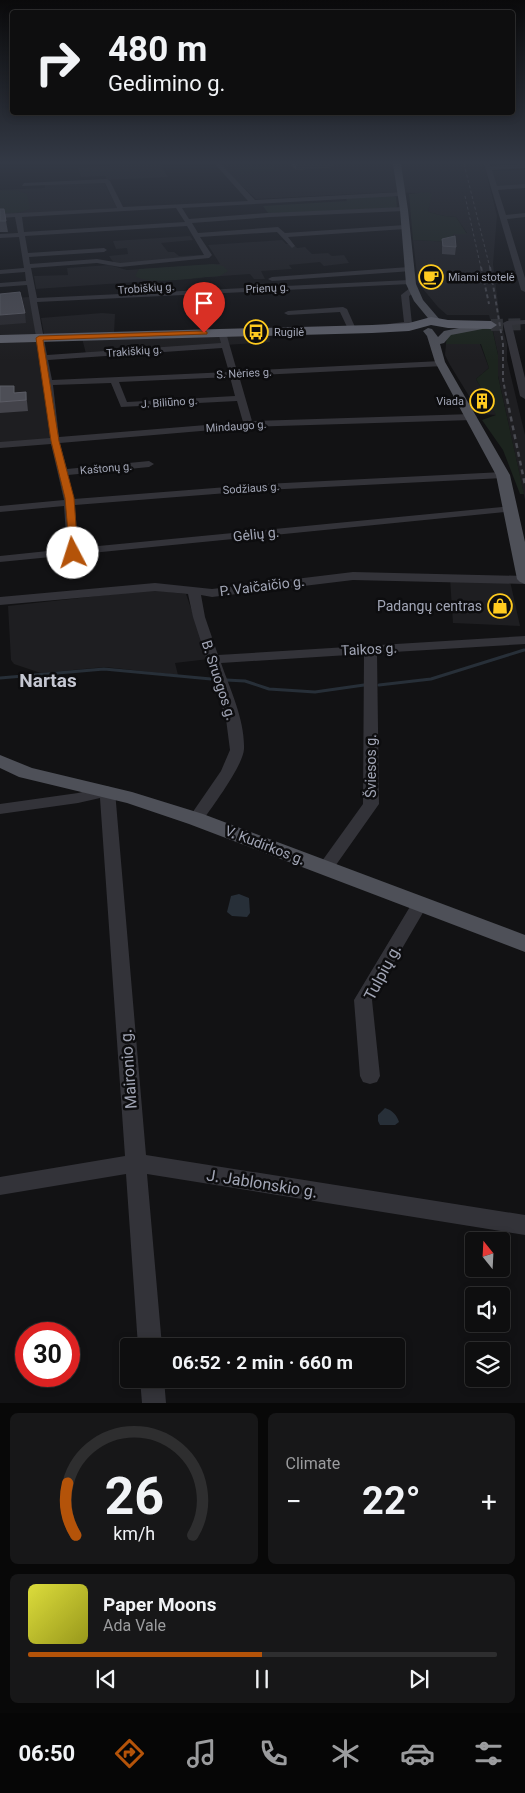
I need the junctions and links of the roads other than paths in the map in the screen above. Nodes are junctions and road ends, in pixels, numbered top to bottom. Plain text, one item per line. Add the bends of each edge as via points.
1 (20, 229) edge
2 (84, 229) edge
3 (192, 229) edge
4 (279, 229) edge
5 (344, 229) edge
6 (404, 229) edge
7 (506, 229) edge
8 (281, 232) junction
9 (21, 234) junction
10 (195, 235) junction
11 (0, 236) edge
12 (300, 243) dead end
13 (104, 250) dead end
14 (25, 255) junction
15 (28, 268) junction
16 (409, 269) junction
17 (0, 272) edge
18 (262, 279) dead end
19 (222, 282) dead end
20 (30, 283) junction
21 (0, 285) edge
22 (411, 286) junction
23 (525, 290) edge
24 (33, 298) junction
25 (422, 304) junction
26 (288, 313) dead end
27 (525, 324) edge
28 (487, 325) junction
29 (351, 327) junction
30 (304, 330) junction
31 (435, 330) junction
32 (222, 332) junction
33 (39, 338) junction
34 (0, 339) edge
35 (226, 345) junction
36 (43, 358) junction
37 (525, 361) edge
38 (515, 362) junction
39 (441, 364) junction
40 (234, 373) junction
41 (114, 380) junction
42 (48, 383) junction
43 (525, 392) edge
44 (241, 398) junction
45 (472, 417) junction
46 (248, 424) junction
47 (55, 441) junction
48 (0, 446) edge
49 (149, 464) dead end
50 (63, 472) junction
51 (503, 475) junction
52 (69, 503) junction
53 (0, 509) edge
54 (512, 509) junction
55 (73, 553) junction
56 (0, 559) edge
57 (525, 580) edge
58 (194, 592) junction
59 (0, 601) edge
60 (525, 640) edge
61 (370, 649) junction
62 (214, 658) junction
63 (0, 761) edge
64 (107, 791) junction
65 (0, 809) edge
66 (196, 819) junction
67 (326, 868) junction
68 (420, 904) junction
69 (525, 944) edge
70 (370, 1076) dead end
71 (135, 1163) junction
72 (0, 1186) edge
73 (525, 1225) edge
74 (149, 1338) edge
75 (153, 1388) edge
76 (154, 1403) edge

1 - 9 street
2 - 9 street
3 - 10 street
4 - 8 street
5 - 8 street
6 - 16 main road via 402,237
7 - 23 street
8 - 10 street
8 - 12 street via 291,245
9 - 11 street
9 - 14 street
10 - 15 street via 208,255 120,264 97,261
13 - 14 street
14 - 15 street
15 - 17 street
15 - 20 street
16 - 18 street
16 - 22 main road
19 - 24 street, Trobiškių g.
20 - 21 street
20 - 24 street
22 - 24 street, Prienų g.
22 - 25 main road
22 - 29 street via 405,295 407,324
24 - 33 street
25 - 28 main road via 446,320
25 - 31 main road
26 - 29 street via 343,309
27 - 38 street via 507,324
28 - 31 highway
28 - 31 main road via 448,333
29 - 30 street
30 - 31 highway
30 - 32 highway
31 - 39 main road
32 - 33 highway
32 - 35 street
33 - 34 highway
33 - 36 street
35 - 36 street, Trakiškių g.
35 - 40 street
36 - 42 street
37 - 38 street
38 - 43 street
39 - 40 street, S. Nėries g.
39 - 45 main road
40 - 41 street, S. Nėries g.
40 - 44 street
41 - 42 street, S. Nėries g.
41 - 44 street, J. Biliūno g. via 124,405
42 - 47 street
44 - 46 street
45 - 46 street, Mindaugo g.
45 - 51 main road
46 - 47 street, Mindaugo g.
47 - 48 street, Mindaugo g.
47 - 50 street
49 - 50 street, Kaštonų g.
50 - 52 street
51 - 52 street, Sodžiaus g. via 265,487
51 - 54 main road
52 - 53 street, Sodžiaus g.
52 - 55 street
54 - 55 street, Gėlių g.
54 - 57 main road
55 - 56 street, Gėlių g.
57 - 58 street, P. Vaičaičio g. via 353,576
58 - 59 street, P. Vaičaičio g. via 155,586
58 - 62 street, B. Sruogos g. via 199,618
60 - 61 street, Taikos g.
61 - 62 street, Taikos g.
61 - 67 street, Šviesos g. via 371,804
62 - 66 street, B. Sruogos g. via 233,719 237,750 228,771
63 - 64 main road, V. Kudirkos g. via 26,773
64 - 65 street
64 - 66 main road, V. Kudirkos g.
64 - 71 street, Maironio g.
66 - 67 main road, V. Kudirkos g.
67 - 68 main road, V. Kudirkos g.
68 - 69 main road, V. Kudirkos g.
68 - 70 street, Tulpių g. via 363,1000
71 - 72 street, J. Jablonskio g.
71 - 73 street, J. Jablonskio g.
71 - 74 street, Maironio g.
75 - 76 street

